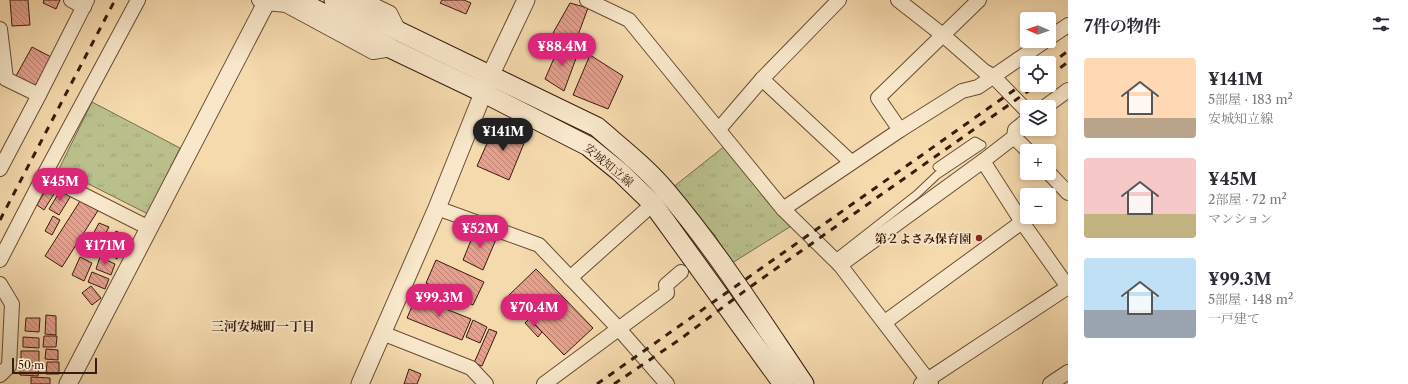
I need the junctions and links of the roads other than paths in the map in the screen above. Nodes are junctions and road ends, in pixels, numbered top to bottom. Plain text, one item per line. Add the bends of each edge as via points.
1 (71, 0) edge
2 (138, 0) edge
3 (298, 0) edge
4 (334, 0) edge
5 (363, 0) edge
6 (526, 0) edge
7 (588, 0) edge
8 (839, 0) edge
9 (899, 0) edge
10 (979, 0) edge
11 (262, 2) edge
12 (85, 3) edge
13 (1068, 25) edge
14 (1056, 33) edge
15 (0, 34) edge
16 (944, 36) junction
17 (396, 41) junction
18 (1035, 48) edge
19 (993, 76) junction
20 (762, 79) junction
21 (487, 84) junction
22 (1068, 90) edge
23 (39, 96) junction
24 (1054, 100) edge
25 (1020, 104) edge
26 (1020, 125) edge
27 (719, 129) junction
28 (900, 130) junction
29 (1014, 137) junction
30 (1021, 144) edge
31 (851, 162) junction
32 (983, 162) junction
33 (937, 167) dead end
34 (0, 169) edge
35 (44, 175) junction
36 (1056, 180) edge
37 (1068, 193) edge
38 (437, 208) junction
39 (783, 209) junction
40 (645, 211) dead end
41 (1020, 219) edge
42 (1020, 223) edge
43 (1023, 224) edge
44 (149, 228) junction
45 (0, 260) edge
46 (837, 262) junction
47 (681, 272) dead end
48 (570, 278) junction
49 (0, 284) edge
50 (1068, 287) edge
51 (885, 322) junction
52 (619, 329) junction
53 (382, 333) junction
54 (1068, 372) edge
55 (0, 375) edge
56 (926, 382) edge
57 (71, 383) edge
58 (360, 384) edge
59 (486, 384) edge
60 (544, 384) edge
61 (667, 384) edge
62 (783, 384) edge
63 (804, 384) edge
64 (1050, 384) edge

1 - 12 street
2 - 35 street
3 - 17 main road, 安城知立線
4 - 17 main road, 安城知立線
5 - 17 street via 390,13
6 - 21 street
7 - 27 street via 630,20
8 - 20 street
9 - 16 street
10 - 16 street
11 - 17 street via 286,5 373,52
11 - 44 street
12 - 23 street
13 - 14 street
15 - 23 street via 6,79
16 - 19 street
16 - 28 street via 878,98
17 - 21 main road, 安城知立線
18 - 19 street
19 - 25 street
19 - 28 street via 978,87 962,91
20 - 27 street
20 - 31 street
21 - 38 street
21 - 62 main road, 安城知立線 via 588,146 620,172 652,204
21 - 63 main road, 安城知立線 via 597,127 633,158 666,190 723,265
22 - 24 street
23 - 34 street
26 - 29 street via 1014,130
27 - 39 street
28 - 31 street
29 - 30 street
29 - 32 street
31 - 39 street
32 - 41 street
32 - 46 street
33 - 46 lane via 975,141 982,145 937,175
35 - 44 street
35 - 45 street
36 - 37 street
38 - 48 street via 539,245
38 - 53 street
39 - 46 street
40 - 48 street
42 - 51 street
43 - 50 street
44 - 57 street
46 - 51 street
47 - 52 street via 666,285 667,293
48 - 52 street
49 - 55 street via 12,304 9,366
50 - 56 street
51 - 56 street
52 - 60 street
52 - 61 street
53 - 58 street
53 - 59 street via 471,368
54 - 64 street

